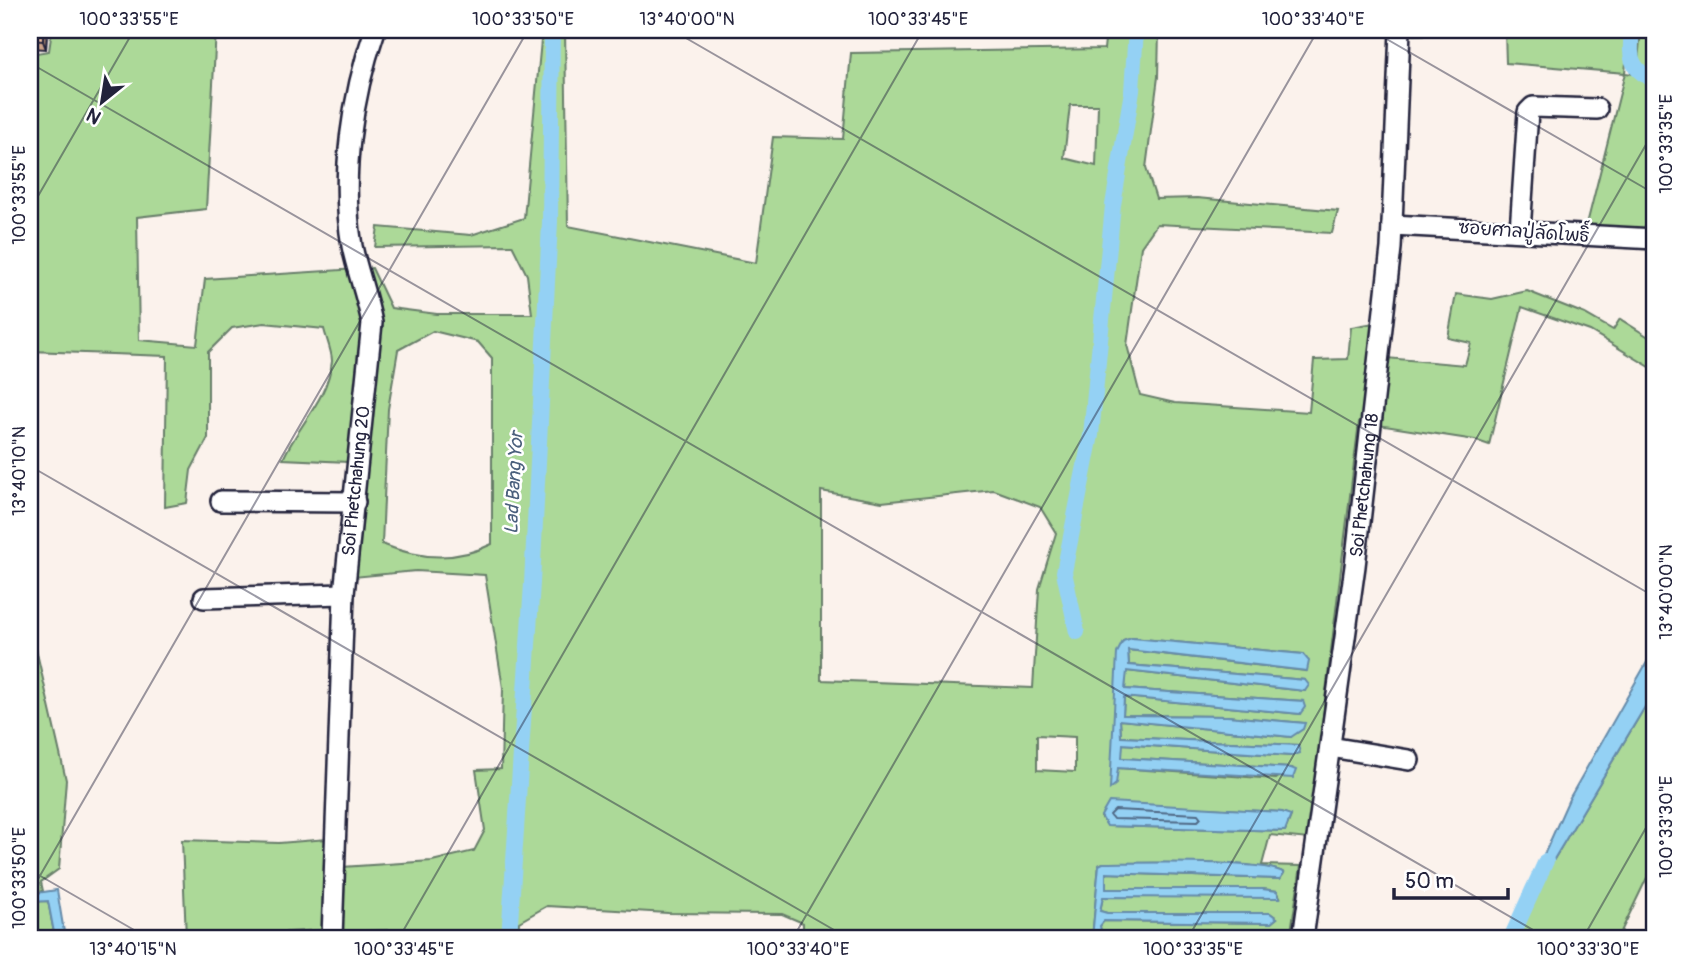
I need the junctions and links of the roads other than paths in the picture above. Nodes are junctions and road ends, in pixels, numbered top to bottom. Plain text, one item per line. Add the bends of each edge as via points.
1 (375, 30) edge
2 (1400, 30) edge
3 (1597, 109) dead end
4 (1392, 225) junction
5 (1520, 231) junction
6 (1655, 239) edge
7 (221, 501) dead end
8 (355, 502) junction
9 (344, 594) junction
10 (204, 598) dead end
11 (1330, 747) junction
12 (1409, 760) dead end
13 (332, 938) edge
14 (1303, 938) edge

1 - 8 street, Soi Phetchahung 20 via 355,103 349,192 352,247 372,323
2 - 4 street, Soi Phetchahung 18
3 - 5 street via 1532,107 1528,112
4 - 5 street, ซอยศาลปู่ลัดโพธิ์
4 - 11 street, Soi Phetchahung 18
5 - 6 street, ซอยศาลปู่ลัดโพธิ์
7 - 8 street
8 - 9 street, Soi Phetchahung 20
9 - 10 street
9 - 13 street, Soi Phetchahung 20
11 - 12 street
11 - 14 street, Soi Phetchahung 18

